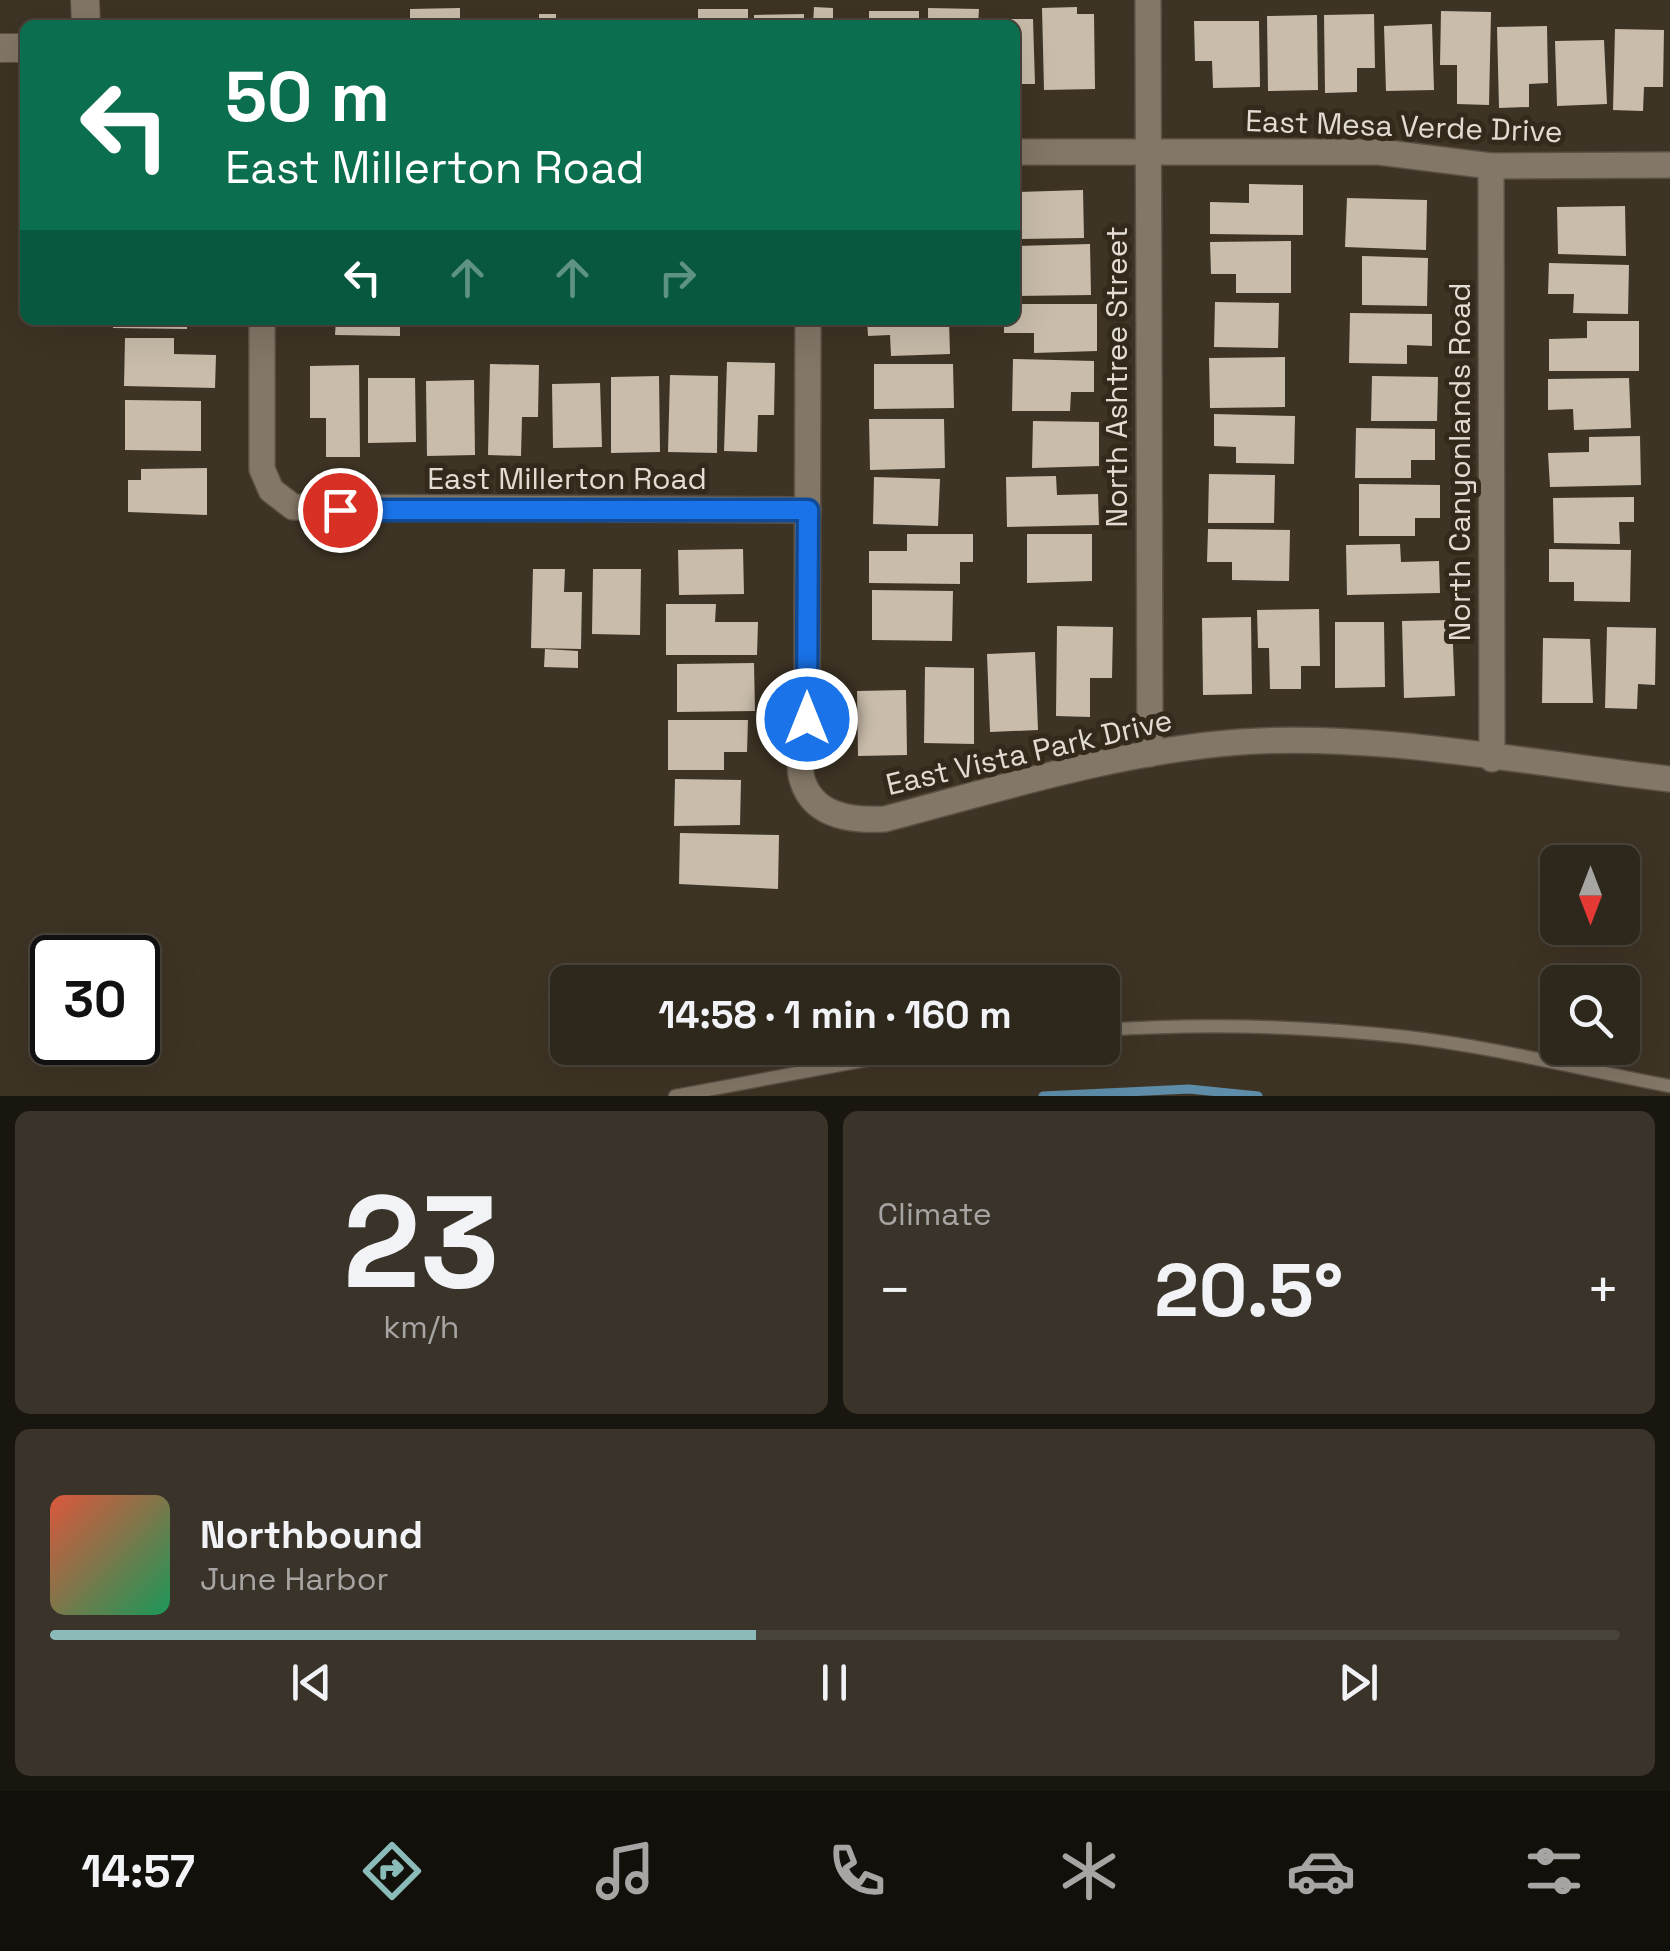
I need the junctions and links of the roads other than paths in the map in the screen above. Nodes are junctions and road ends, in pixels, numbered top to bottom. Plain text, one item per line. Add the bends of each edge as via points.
1 (1148, 0) edge
2 (1020, 152) edge
3 (1148, 152) junction
4 (1670, 165) edge
5 (1491, 166) junction
6 (262, 325) edge
7 (808, 325) edge
8 (808, 510) junction
9 (1150, 754) junction
10 (1492, 758) junction
11 (1670, 779) edge
12 (1120, 1030) edge
13 (840, 1065) edge
14 (1670, 1086) edge
15 (675, 1096) edge

1 - 3 street, North Ashtree Street
2 - 3 street, East Mesa Verde Drive
3 - 5 street, East Mesa Verde Drive via 1379,152
3 - 9 street, North Ashtree Street
4 - 5 street, East Mesa Verde Drive
5 - 10 street, North Canyonlands Road
6 - 8 street, East Millerton Road via 259,448 270,490 304,510
7 - 8 street
8 - 9 street, East Vista Park Drive via 807,719 800,773 823,808 846,818 885,818
9 - 10 street, East Vista Park Drive via 1240,742 1337,741
10 - 11 street, East Vista Park Drive
12 - 14 lane via 1266,1027 1410,1038
13 - 15 lane

